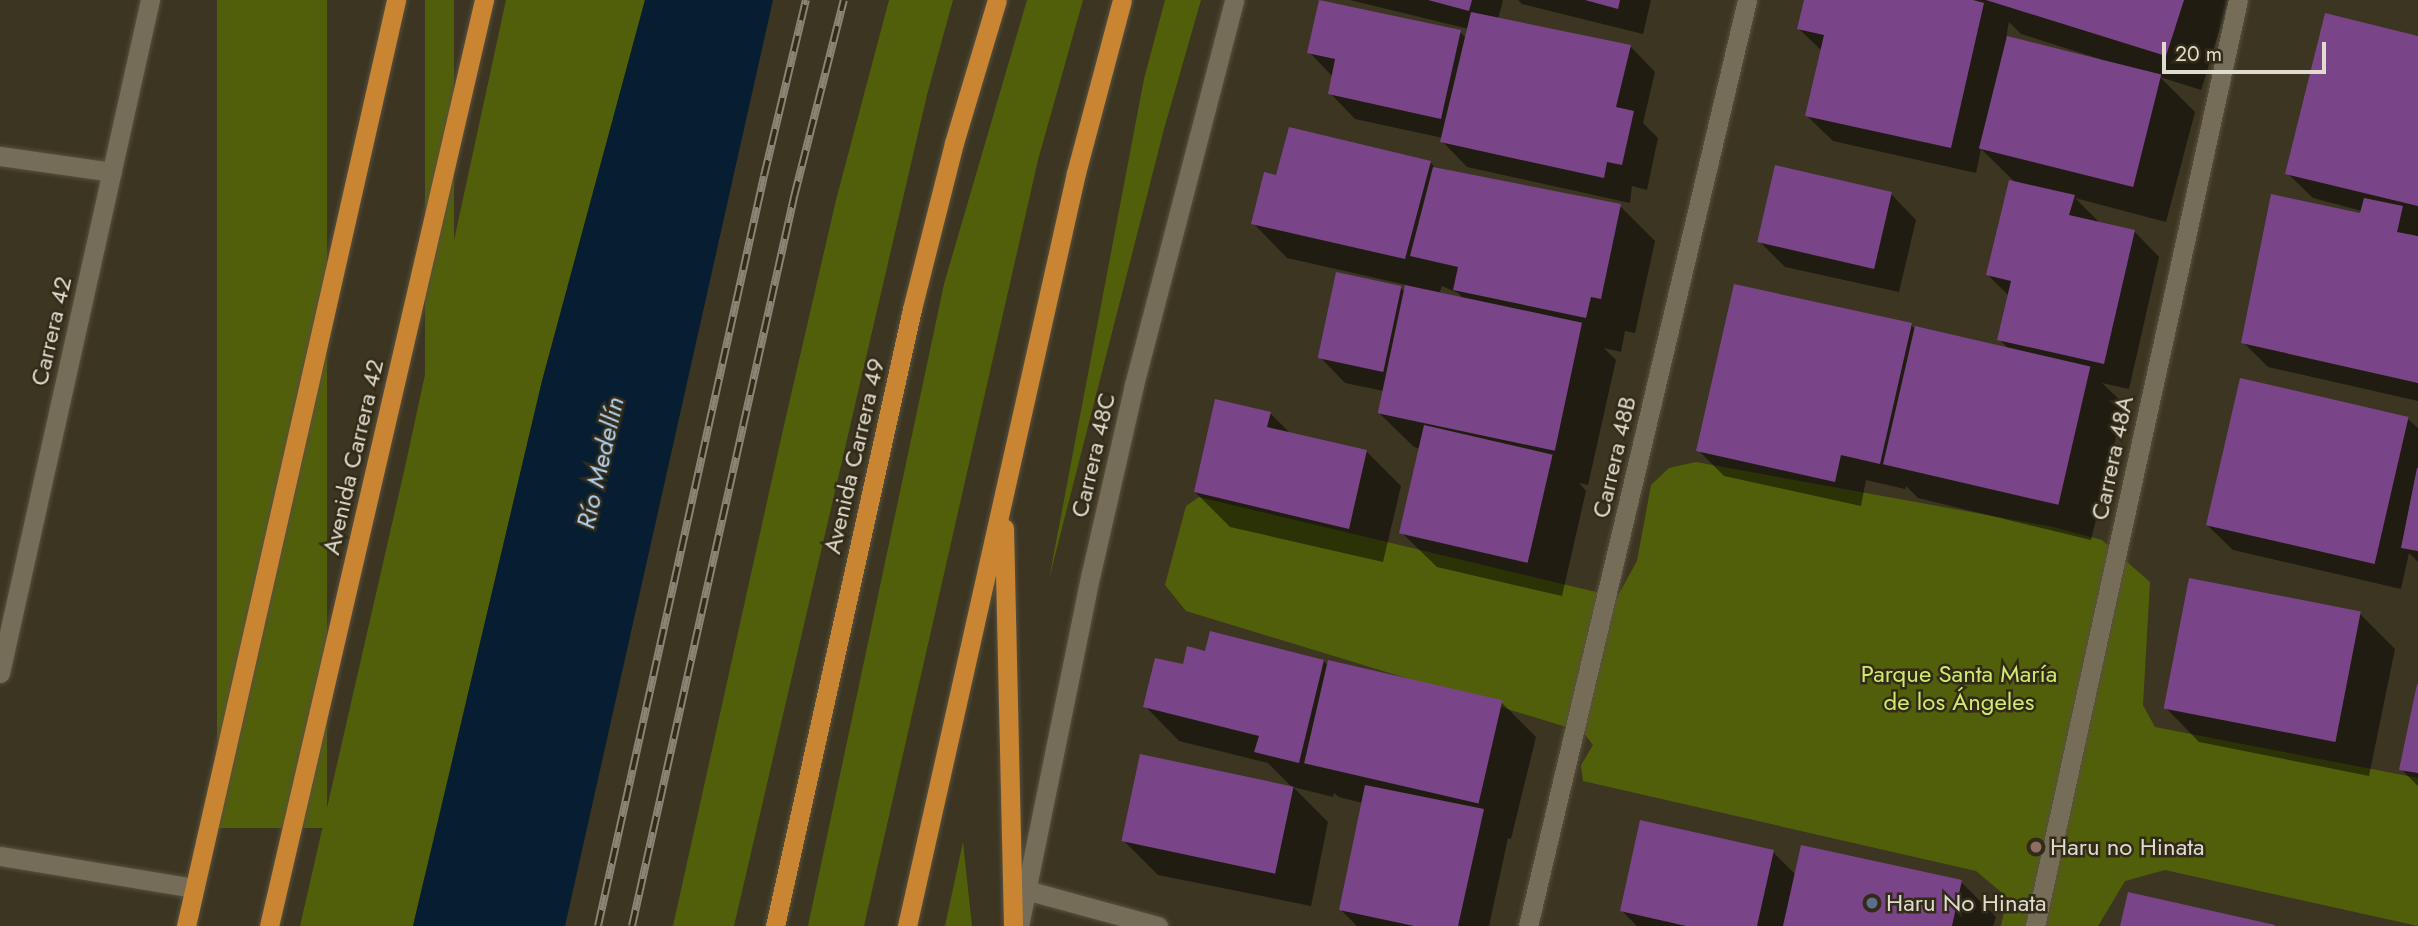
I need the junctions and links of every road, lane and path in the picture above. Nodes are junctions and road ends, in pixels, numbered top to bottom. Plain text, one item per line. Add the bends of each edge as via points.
1 (150, 0) edge
2 (396, 0) edge
3 (484, 0) edge
4 (997, 0) edge
5 (1122, 0) edge
6 (1234, 0) edge
7 (1747, 0) edge
8 (2238, 0) edge
9 (0, 156) edge
10 (112, 172) junction
11 (1003, 497) junction
12 (0, 673) edge
13 (0, 856) edge
14 (194, 888) junction
15 (1026, 890) junction
16 (186, 926) edge
17 (269, 926) edge
18 (775, 926) edge
19 (907, 926) edge
20 (1013, 926) edge
21 (1019, 926) edge
22 (1158, 926) edge
23 (1528, 926) edge
24 (2035, 926) edge

1 - 10 street, Carrera 42
2 - 14 highway
3 - 17 highway, Avenida Carrera 42
4 - 18 highway, Avenida Carrera 49 via 954,143 912,309
5 - 11 highway via 1076,173
6 - 15 street, Carrera 48C via 1122,439
7 - 23 street, Carrera 48B
8 - 24 street, Carrera 48A
9 - 10 street
10 - 12 street, Carrera 42
11 - 19 highway
11 - 20 highway
13 - 14 street
14 - 16 highway
15 - 21 street, Carrera 48C
15 - 22 street

